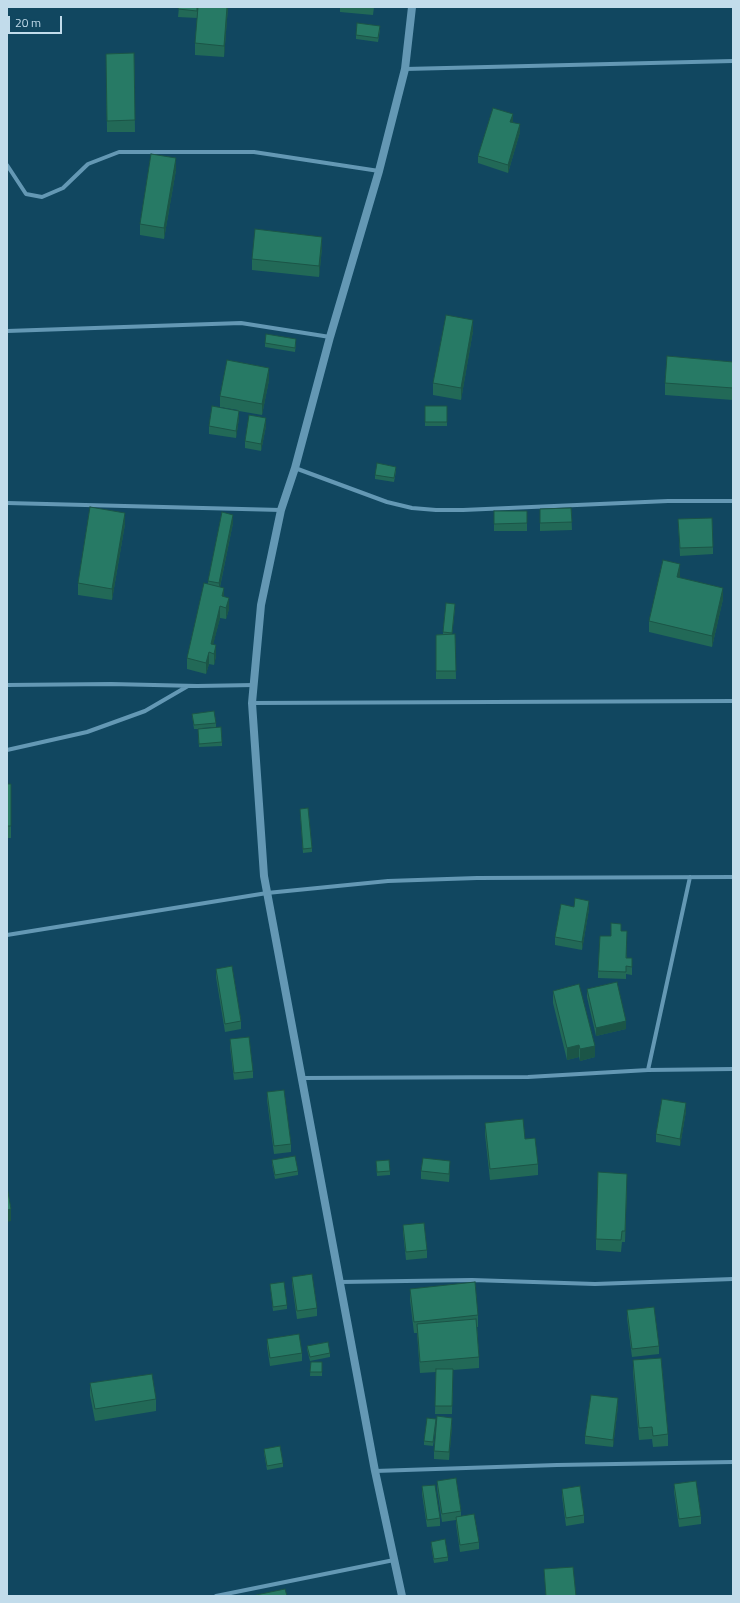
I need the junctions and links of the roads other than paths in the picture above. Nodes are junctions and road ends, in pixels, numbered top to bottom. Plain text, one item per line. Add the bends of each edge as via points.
1 (412, 7) edge
2 (733, 61) edge
3 (405, 69) junction
4 (7, 165) edge
5 (379, 171) junction
6 (7, 331) edge
7 (330, 337) junction
8 (295, 468) junction
9 (733, 501) edge
10 (7, 503) edge
11 (281, 510) junction
12 (7, 685) edge
13 (254, 685) junction
14 (189, 686) junction
15 (733, 701) edge
16 (252, 703) junction
17 (7, 750) edge
18 (690, 877) junction
19 (733, 877) edge
20 (268, 893) junction
21 (7, 935) edge
22 (733, 1069) edge
23 (648, 1070) junction
24 (301, 1078) junction
25 (733, 1279) edge
26 (340, 1282) junction
27 (733, 1462) edge
28 (375, 1470) junction
29 (394, 1560) junction
30 (216, 1596) edge
31 (402, 1596) edge

1 - 3 street
2 - 3 street
3 - 5 street
4 - 5 street via 26,194 42,198 63,188 88,164 119,152 254,152
5 - 7 street
6 - 7 street via 241,323
7 - 8 street
8 - 9 street via 387,502 436,510
8 - 11 street
10 - 11 street
11 - 13 street via 261,605
12 - 14 street
13 - 14 street
13 - 16 street
14 - 17 street via 145,711 87,732
15 - 16 street
16 - 20 street via 264,876
18 - 19 street
18 - 20 street via 388,881
18 - 23 street
20 - 21 street
20 - 24 street
22 - 23 street
23 - 24 street via 528,1077
24 - 26 street
25 - 26 street via 595,1284 472,1280
26 - 28 street
27 - 28 street
28 - 29 street
29 - 30 street
29 - 31 street

